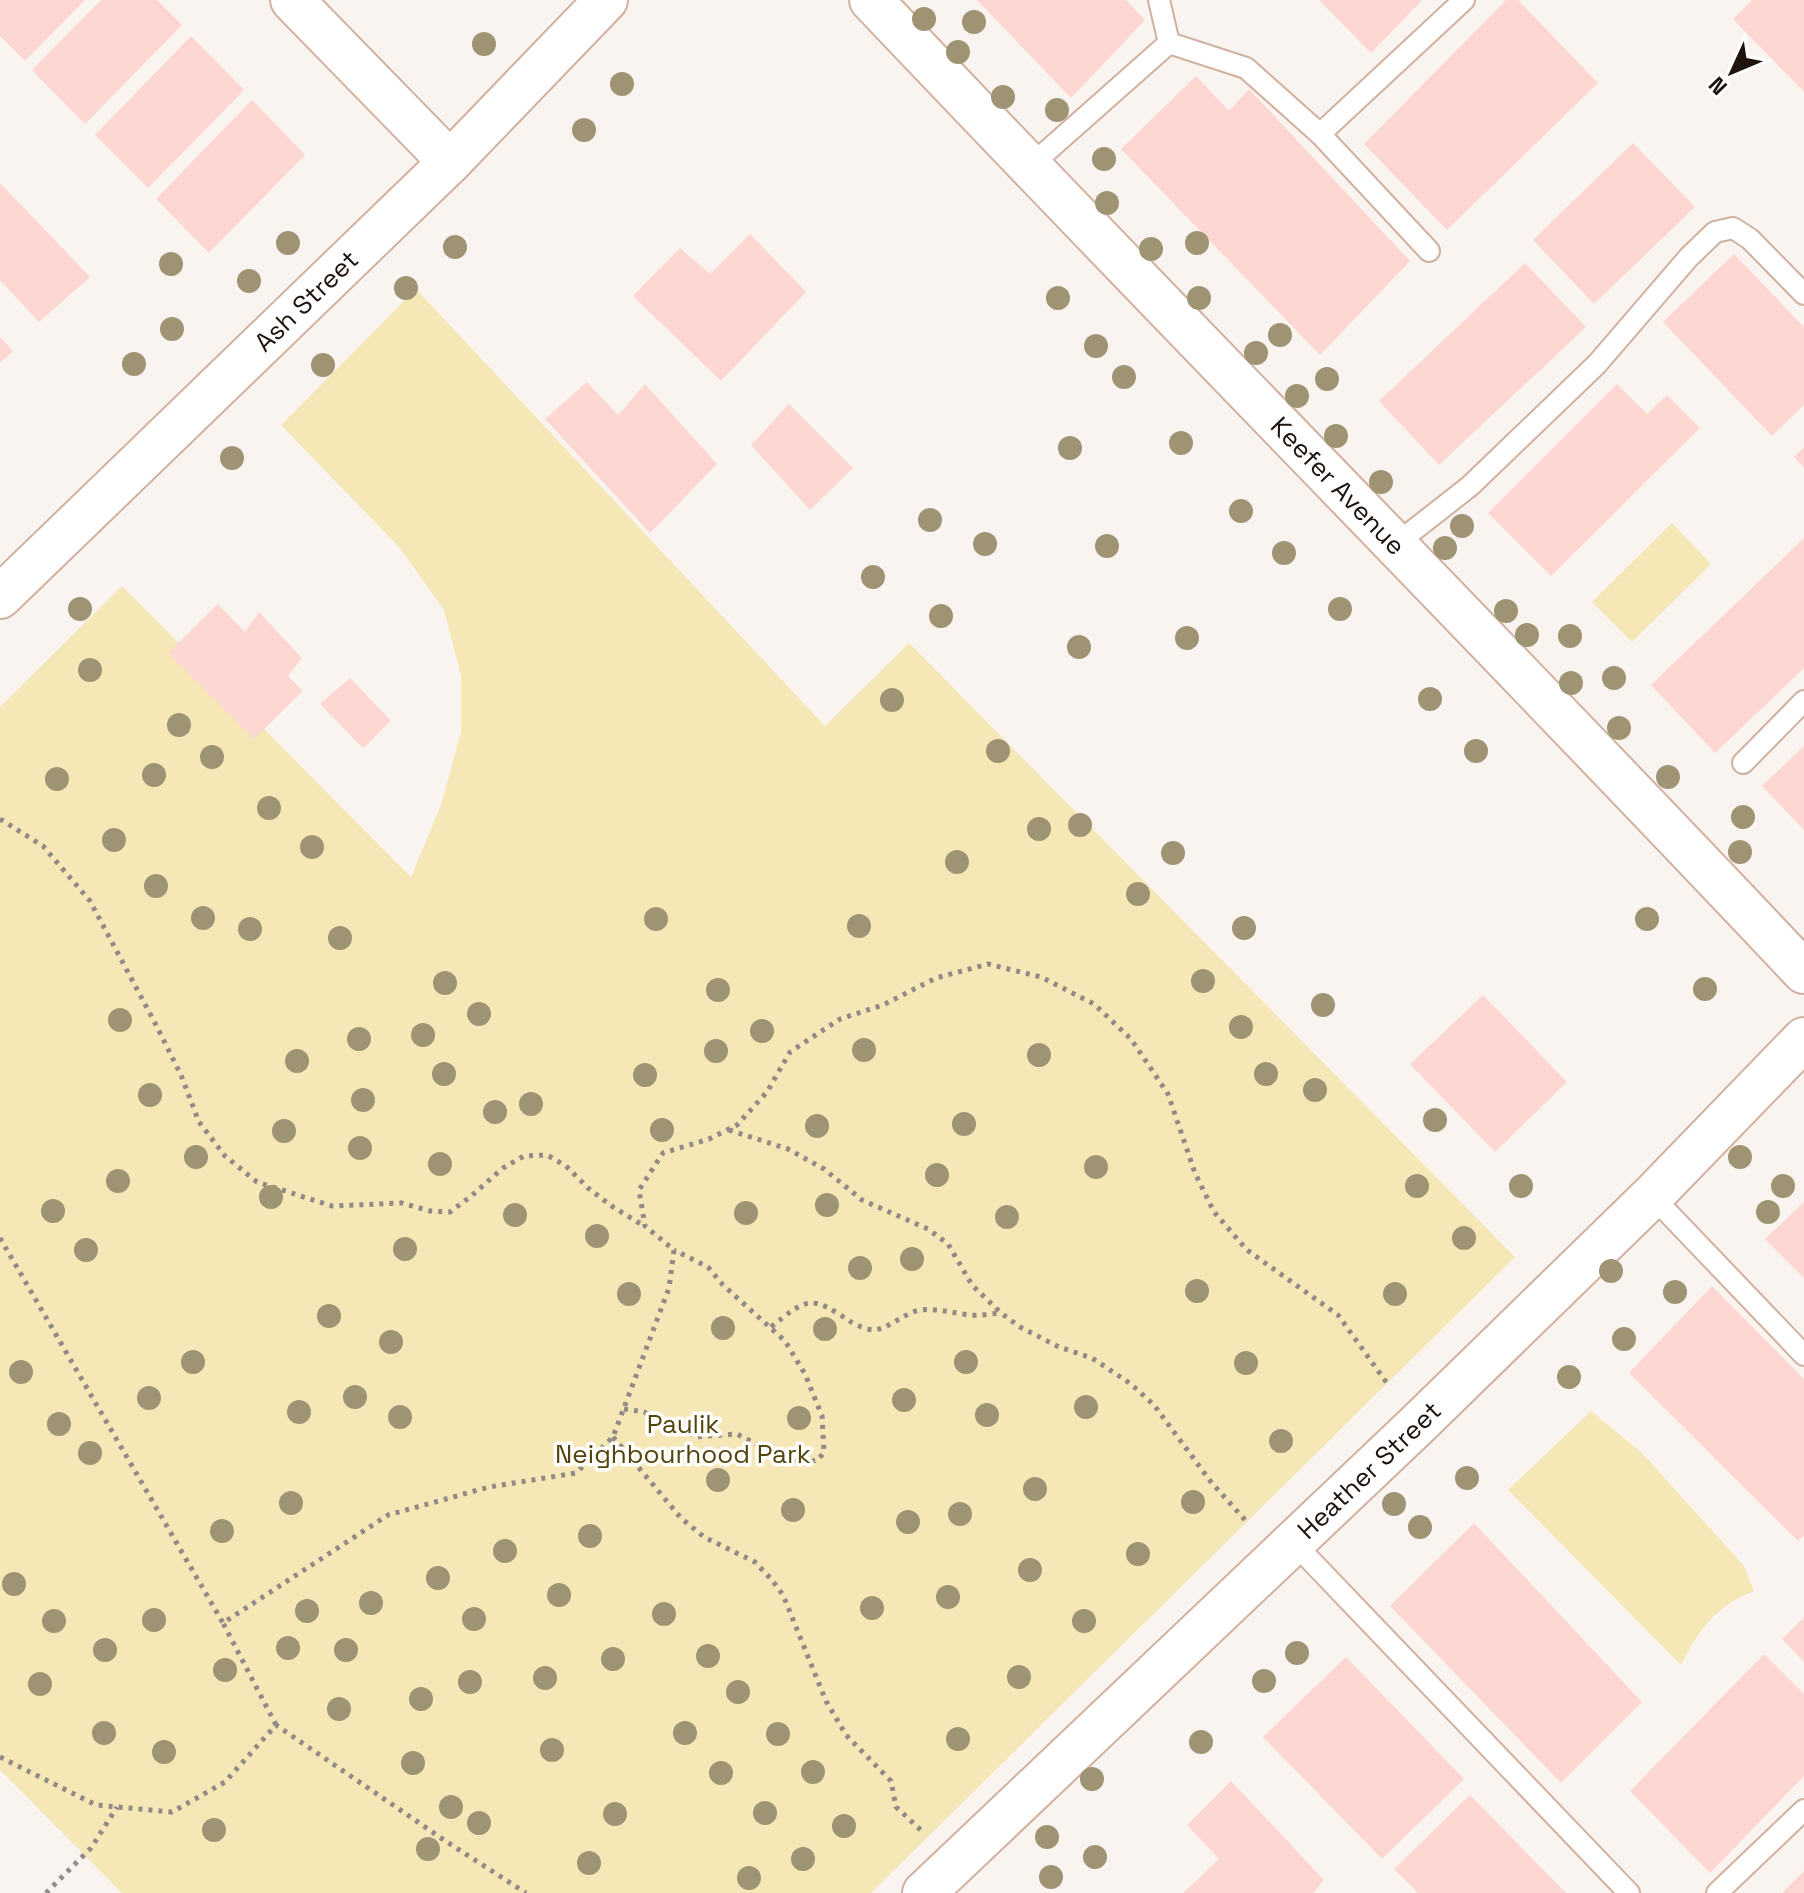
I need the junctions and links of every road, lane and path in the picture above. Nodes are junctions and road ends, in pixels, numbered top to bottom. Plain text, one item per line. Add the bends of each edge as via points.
1 (292, 0) edge
2 (606, 0) edge
3 (871, 0) edge
4 (1159, 0) edge
5 (1464, 0) edge
6 (1169, 43) junction
7 (1320, 134) junction
8 (450, 162) junction
9 (1029, 167) junction
10 (1429, 251) dead end
11 (1804, 294) edge
12 (1396, 544) junction
13 (0, 597) edge
14 (1804, 701) edge
15 (1743, 763) dead end
16 (0, 819) edge
17 (1804, 972) edge
18 (1804, 1039) edge
19 (728, 1130) junction
20 (1652, 1196) junction
21 (645, 1226) junction
22 (0, 1238) edge
23 (674, 1250) junction
24 (1001, 1313) junction
25 (771, 1327) junction
26 (1804, 1355) edge
27 (624, 1409) junction
28 (1417, 1425) junction
29 (613, 1437) junction
30 (1287, 1550) junction
31 (223, 1623) junction
32 (276, 1725) junction
33 (0, 1757) edge
34 (117, 1807) junction
35 (1804, 1810) edge
36 (956, 1863) junction
37 (46, 1893) edge
38 (526, 1893) edge
39 (924, 1893) edge
40 (1629, 1893) edge
41 (1717, 1893) edge

1 - 8 street
2 - 8 street, Ash Street
3 - 9 street, Keefer Avenue
4 - 6 lane
5 - 7 lane
6 - 7 lane via 1246,68
6 - 9 lane
7 - 10 lane
8 - 13 street, Ash Street
9 - 12 street, Keefer Avenue
11 - 12 lane via 1750,239 1733,228 1715,232 1597,364 1470,486
12 - 17 street, Keefer Avenue
14 - 15 lane
16 - 21 path via 43,846 90,901 181,1075 199,1122 225,1156 257,1182 332,1206 402,1203 450,1212 503,1168 524,1156 547,1155
18 - 20 street, Heather Street
19 - 21 path via 663,1153 639,1190
19 - 24 path via 788,1149 862,1200 928,1229 948,1244 972,1285
19 - 28 path via 767,1092 790,1052 840,1019 883,1005 936,978 988,964 1041,977 1094,1004 1131,1039 1168,1094 1214,1212 1247,1250 1338,1315
20 - 26 lane
20 - 28 street, Heather Street
21 - 23 path
22 - 31 path
23 - 25 path via 708,1267
23 - 27 path via 669,1288
24 - 25 path via 915,1311 874,1330 814,1301
24 - 30 path via 1059,1347 1092,1358 1131,1384 1154,1405 1211,1482
25 - 27 path via 805,1374 822,1416 824,1452 818,1460 783,1458 737,1434 696,1437 644,1412
27 - 29 path
28 - 30 street, Heather Street
29 - 31 path via 576,1473 489,1487 388,1515
29 - 36 path via 681,1518 704,1537 755,1562 772,1580 846,1735 891,1781 896,1807
30 - 36 street, Heather Street
30 - 40 lane
31 - 32 path
32 - 34 path via 225,1782 172,1812
32 - 38 path
33 - 34 path via 96,1805
34 - 37 path via 91,1848
35 - 41 lane
36 - 39 street, Heather Street

